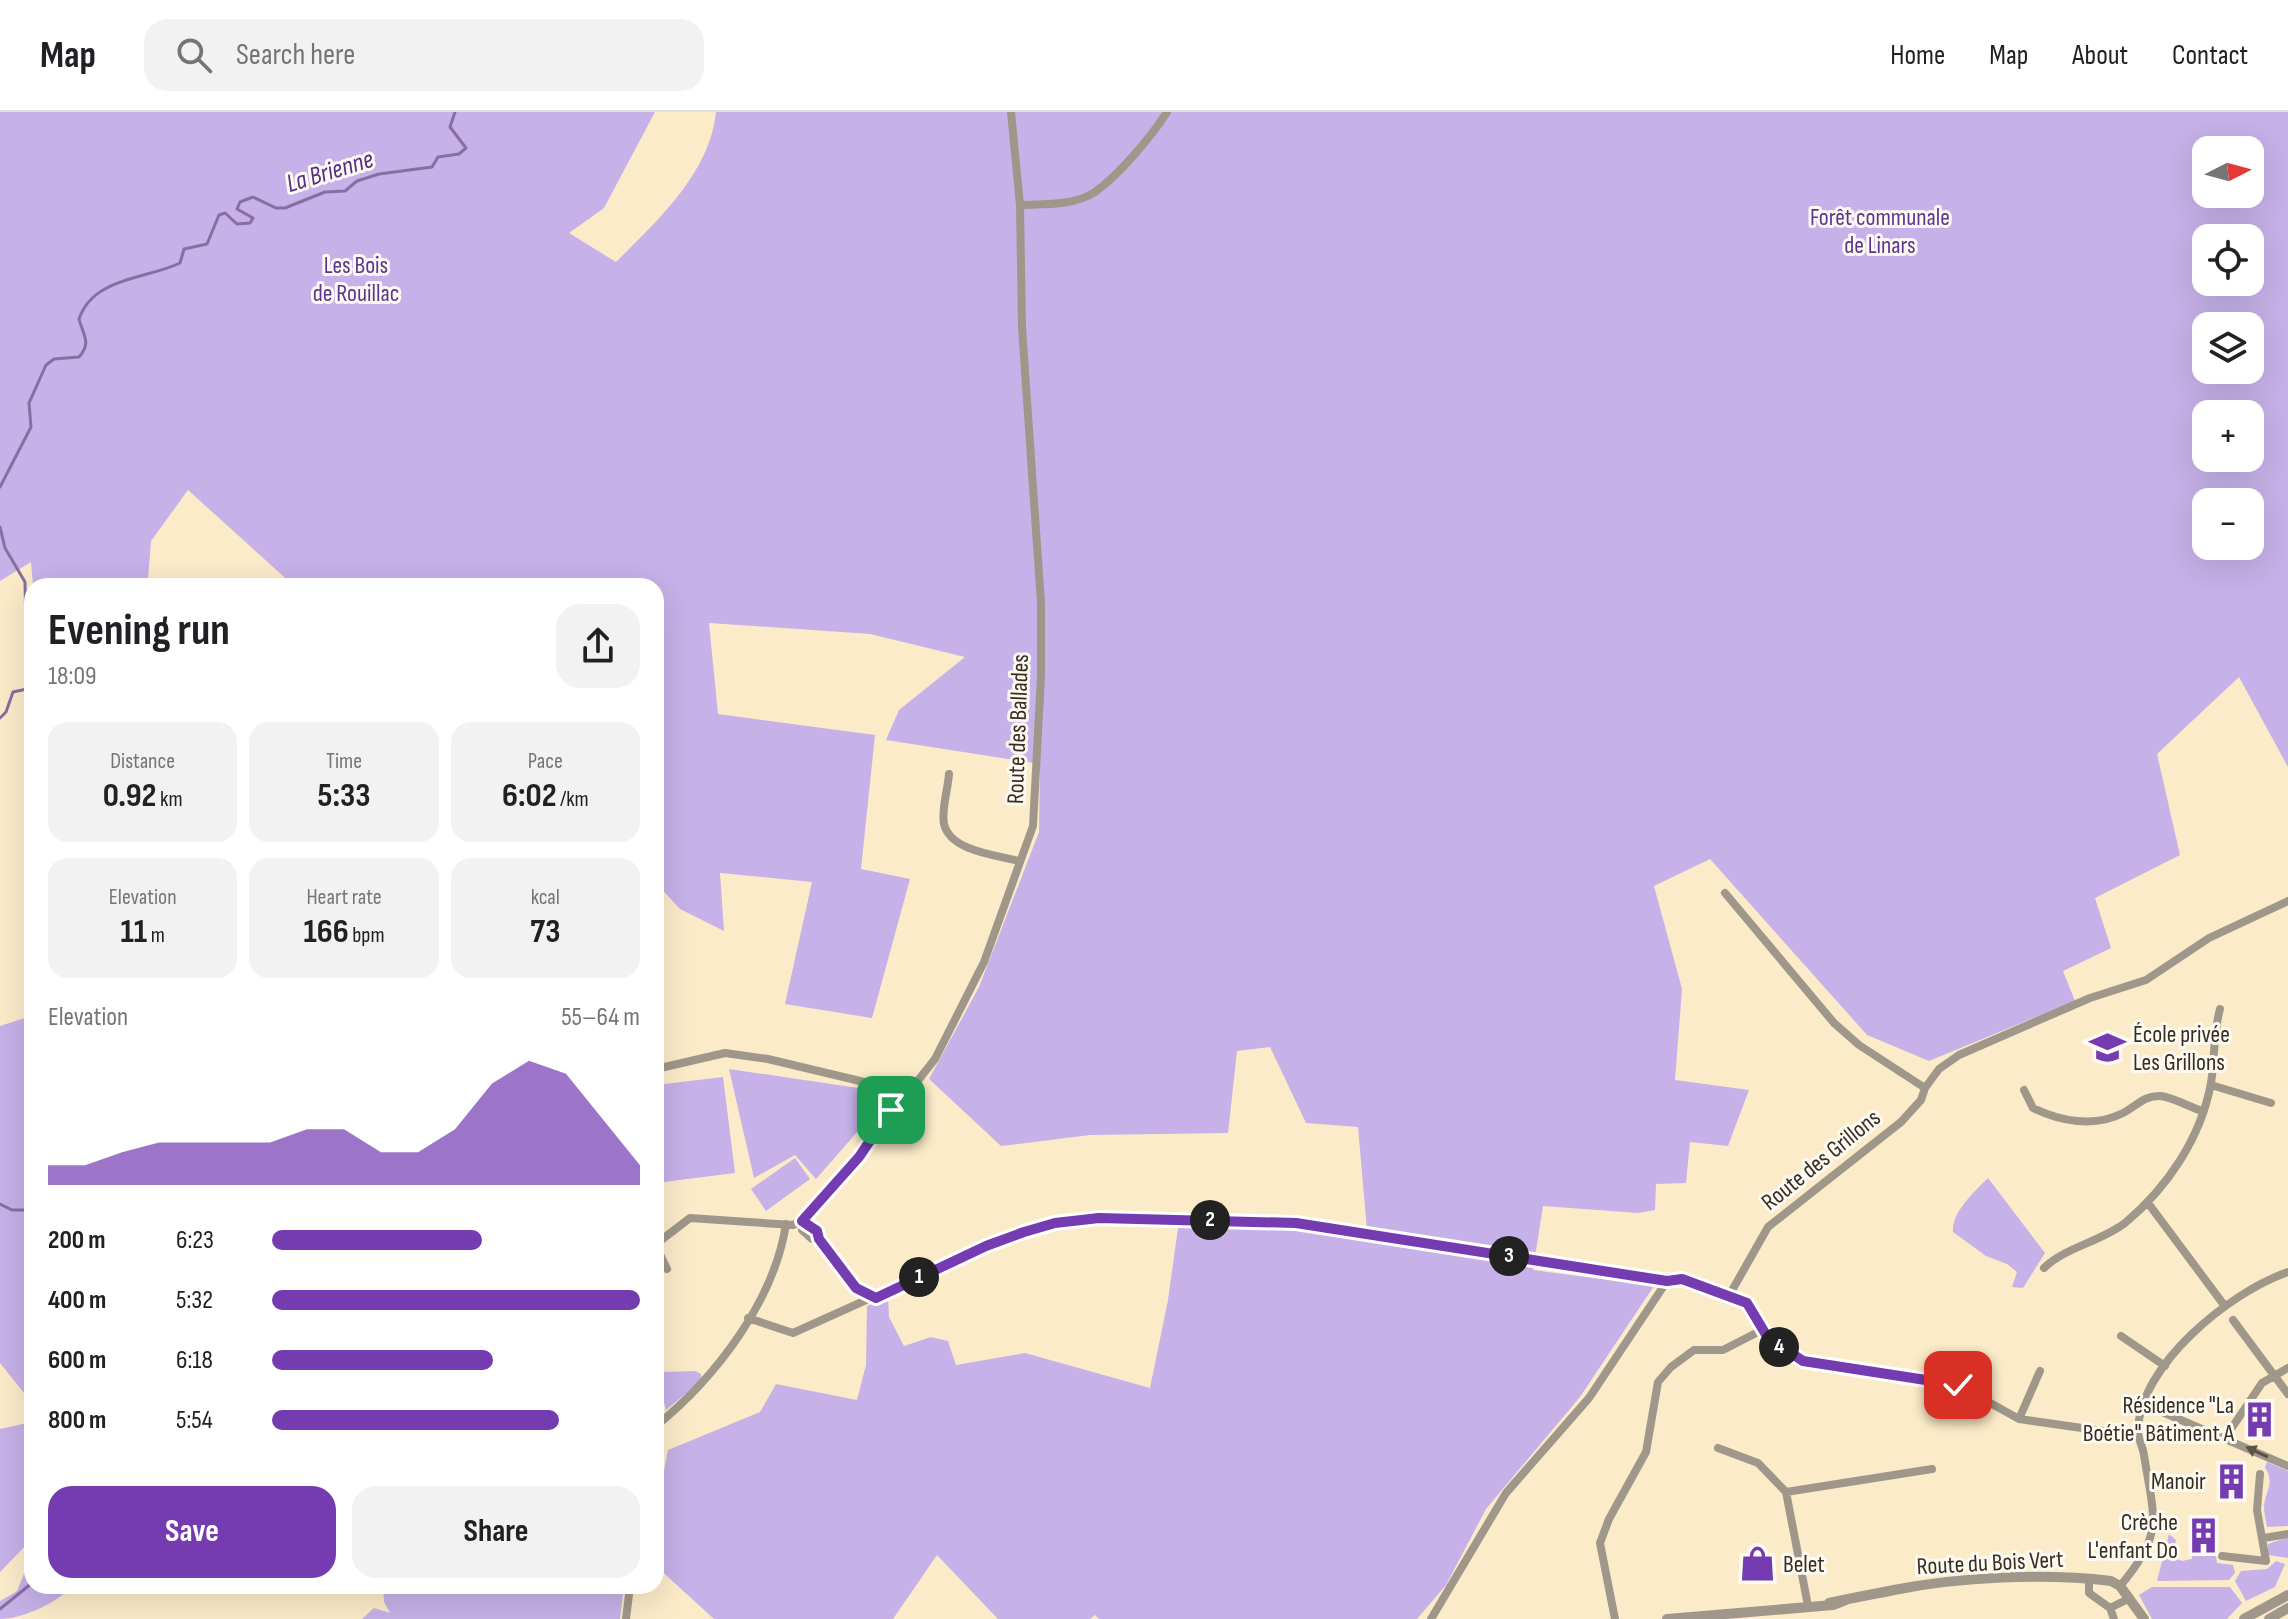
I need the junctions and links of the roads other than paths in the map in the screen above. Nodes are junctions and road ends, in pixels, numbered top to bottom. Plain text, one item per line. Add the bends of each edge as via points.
1 (1011, 112) edge
2 (1167, 112) edge
3 (1020, 205) junction
4 (949, 774) dead end
5 (1019, 861) junction
6 (1725, 893) dead end
7 (2288, 901) edge
8 (2220, 1009) dead end
9 (664, 1067) edge
10 (2211, 1085) junction
11 (877, 1086) junction
12 (1925, 1088) junction
13 (2024, 1090) dead end
14 (906, 1092) junction
15 (2271, 1103) dead end
16 (891, 1110) junction
17 (2202, 1111) junction
18 (2148, 1203) junction
19 (802, 1221) junction
20 (786, 1224) junction
21 (664, 1239) edge
22 (664, 1262) edge
23 (2044, 1268) dead end
24 (667, 1269) dead end
25 (2288, 1272) edge
26 (1667, 1281) junction
27 (1730, 1294) junction
28 (876, 1298) junction
29 (2224, 1305) junction
30 (748, 1318) junction
31 (2233, 1320) dead end
32 (1762, 1330) junction
33 (2121, 1336) dead end
34 (2165, 1366) junction
35 (2288, 1368) edge
36 (2040, 1371) dead end
37 (2275, 1376) junction
38 (2288, 1394) edge
39 (2146, 1405) junction
40 (664, 1419) edge
41 (2019, 1419) junction
42 (2138, 1436) junction
43 (2225, 1438) junction
44 (1718, 1448) dead end
45 (2288, 1466) edge
46 (1932, 1469) dead end
47 (2260, 1474) dead end
48 (1786, 1492) junction
49 (2288, 1534) edge
50 (2264, 1538) junction
51 (2222, 1556) dead end
52 (2089, 1578) junction
53 (2120, 1586) junction
54 (629, 1594) edge
55 (2288, 1595) edge
56 (2130, 1599) junction
57 (1808, 1606) junction
58 (2110, 1608) junction
59 (2288, 1608) edge
60 (626, 1619) edge
61 (1431, 1619) edge
62 (1615, 1619) edge
63 (1667, 1619) edge
64 (2114, 1619) edge
65 (2134, 1619) edge
66 (2144, 1619) edge
67 (2244, 1619) edge
68 (2269, 1619) edge

1 - 3 street, Route des Ballades
2 - 3 street via 1094,193 1064,203
3 - 5 street, Route des Ballades via 1041,676 1036,806
4 - 5 street via 943,822 949,836 962,845
5 - 14 street, Route des Ballades via 984,962 935,1059
6 - 12 street via 1834,1023
7 - 12 street, Route des Grillons via 2209,938 2146,980 1984,1042 1939,1069
8 - 10 street
9 - 11 street via 725,1053
10 - 15 street
10 - 17 street
11 - 14 street
11 - 16 street
12 - 27 street, Route des Grillons via 1901,1122 1768,1227
13 - 17 street via 2033,1108 2072,1121 2122,1114 2143,1098 2162,1096
14 - 16 street, Route des Ballades
16 - 19 street, Route des Ballades via 859,1157
17 - 18 street via 2174,1171
18 - 23 street via 2103,1238
18 - 29 street
19 - 20 street
19 - 28 street via 802,1230 819,1239 856,1288
20 - 21 street via 690,1218
20 - 30 street via 770,1278
22 - 24 street
25 - 29 street
26 - 27 street via 1682,1279
26 - 28 street via 1296,1223 1099,1218 1024,1232
26 - 61 street via 1589,1398 1506,1493
27 - 32 street via 1752,1308
28 - 30 street via 793,1333
29 - 34 street
30 - 40 street via 708,1378
31 - 37 street
32 - 41 street via 1803,1361 1958,1385
32 - 62 street via 1723,1350 1694,1350 1658,1382 1646,1452 1600,1543
33 - 34 street
34 - 39 street
35 - 37 street
36 - 41 street
37 - 38 street
37 - 43 street via 2262,1383
39 - 42 street
39 - 43 street
41 - 42 street
42 - 53 street via 2153,1538
45 -> 43 street
44 - 48 street via 1758,1463
46 - 48 street
47 - 50 street via 2257,1510
48 - 57 street
49 - 50 street
50 - 51 street via 2266,1561
52 - 53 street, Route du Bois Vert
52 - 57 street, Route du Bois Vert via 1927,1584
52 - 58 street via 2089,1593
53 - 56 street
54 - 60 street
55 - 67 street
56 - 58 street
56 - 65 street
56 - 66 street
57 - 63 street
58 - 64 street
59 - 68 street

